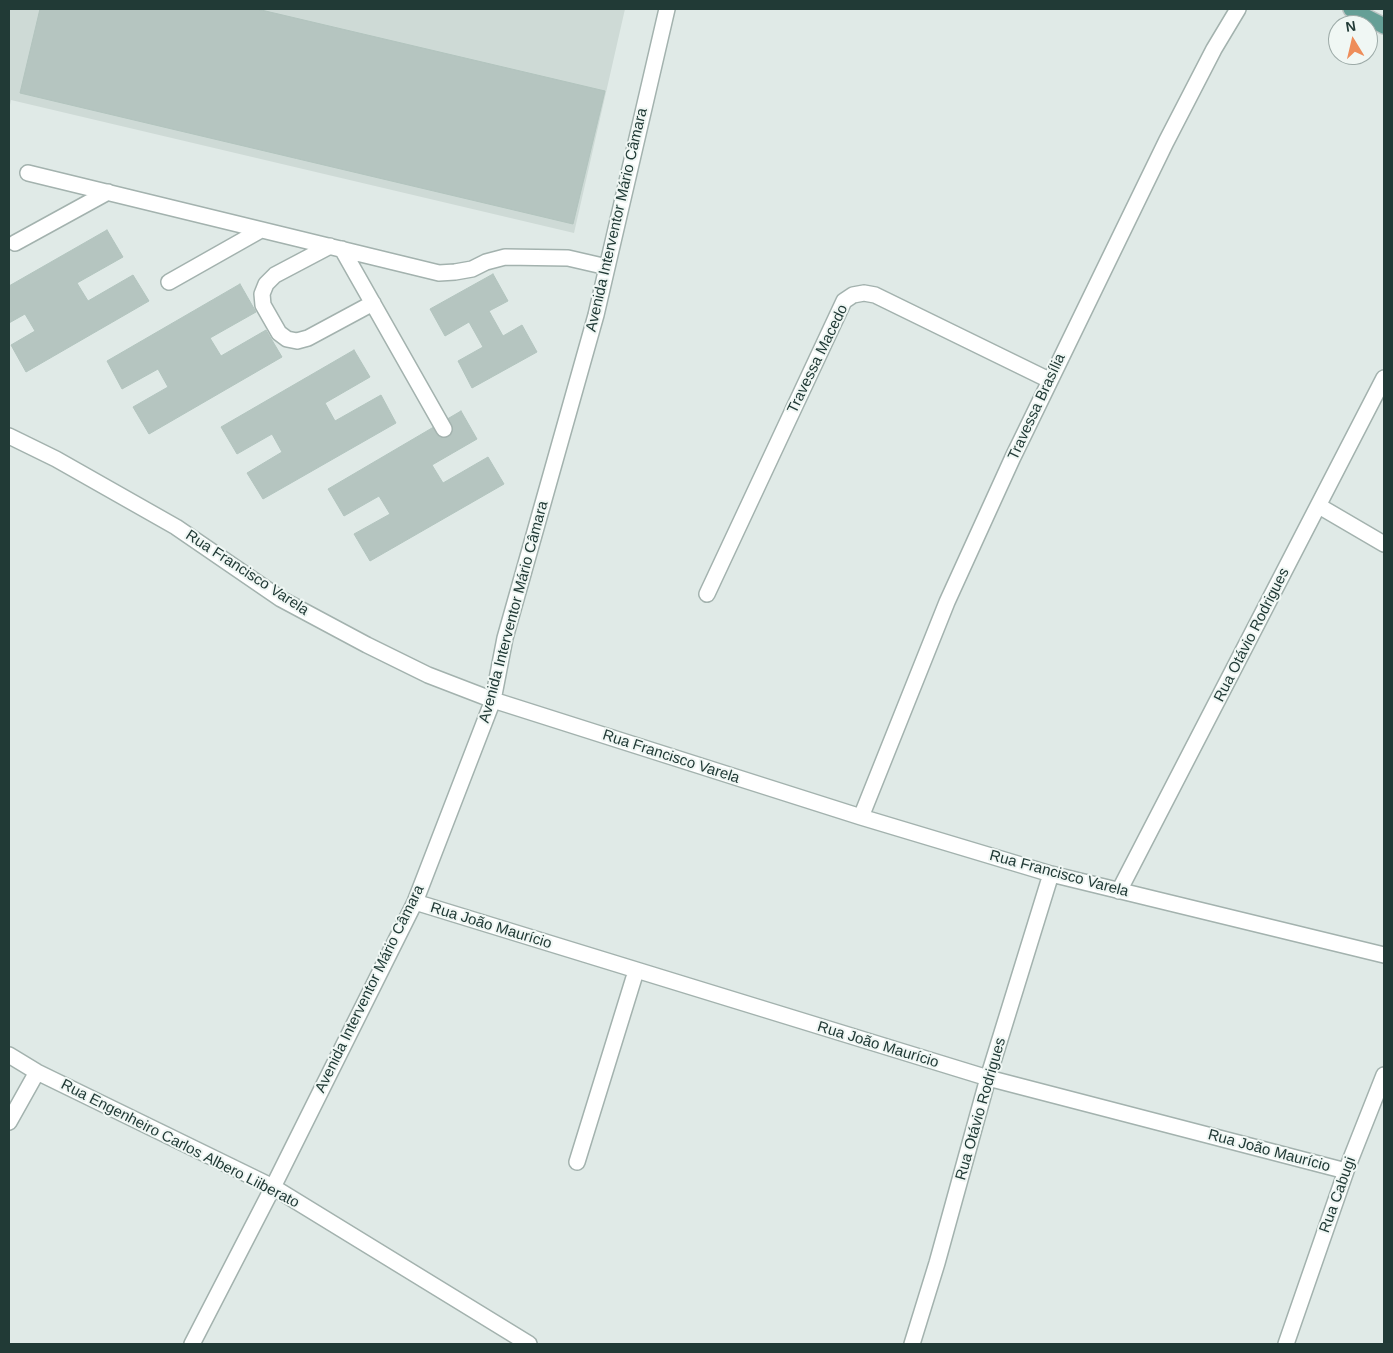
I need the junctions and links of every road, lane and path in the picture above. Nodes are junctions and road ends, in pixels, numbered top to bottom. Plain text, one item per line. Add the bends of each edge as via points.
1 (666, 9) edge
2 (1238, 9) edge
3 (1351, 9) edge
4 (1384, 26) edge
5 (28, 173) dead end
6 (108, 192) junction
7 (261, 230) junction
8 (15, 243) dead end
9 (336, 248) junction
10 (607, 267) junction
11 (169, 282) dead end
12 (373, 303) junction
13 (1384, 378) edge
14 (1049, 380) junction
15 (444, 429) dead end
16 (9, 436) edge
17 (1319, 506) junction
18 (1384, 544) edge
19 (707, 594) dead end
20 (493, 700) junction
21 (861, 817) junction
22 (1051, 874) junction
23 (1119, 891) junction
24 (415, 902) junction
25 (1384, 955) edge
26 (636, 971) junction
27 (9, 1055) edge
28 (36, 1072) junction
29 (1384, 1075) edge
30 (988, 1078) junction
31 (9, 1122) edge
32 (577, 1162) dead end
33 (1346, 1171) junction
34 (273, 1187) junction
35 (192, 1344) edge
36 (530, 1344) edge
37 (912, 1344) edge
38 (1286, 1344) edge

1 - 10 street, Avenida Interventor Mário Câmara
2 - 14 street, Travessa Brasília via 1166,142
3 - 4 main road
5 - 6 street
6 - 7 street
6 - 8 street
7 - 9 street
7 - 11 street
9 - 10 street via 439,273 472,269 505,257 568,258
9 - 12 street
9 - 12 street via 275,275 266,284 262,294 263,305 279,333 287,340 308,338
10 - 20 street, Avenida Interventor Mário Câmara via 505,638
12 - 15 street
13 - 17 street, Rua Otávio Rodrigues
14 - 19 street, Travessa Macedo via 875,295 853,295 844,302
14 - 21 street, Travessa Brasília via 947,602
16 - 20 street, Rua Francisco Varela via 176,527 281,599 428,675
17 - 18 street
17 - 23 street, Rua Otávio Rodrigues
20 - 21 street, Rua Francisco Varela
20 - 24 street, Avenida Interventor Mário Câmara
21 - 22 street, Rua Francisco Varela
22 - 23 street, Rua Francisco Varela
22 - 30 street, Rua Otávio Rodrigues
23 - 25 street, Rua Francisco Varela
24 - 26 street, Rua João Maurício
24 - 34 street, Avenida Interventor Mário Câmara
26 - 30 street, Rua João Maurício
26 - 32 street
27 - 28 street, Rua Engenheiro Carlos Albero Liiberato
28 - 31 street
28 - 34 street, Rua Engenheiro Carlos Albero Liiberato
29 - 33 street, Rua Cabugi
30 - 33 street, Rua João Maurício
30 - 37 street, Rua Otávio Rodrigues via 938,1263
33 - 38 street, Rua Cabugi
34 - 35 street, Avenida Interventor Mário Câmara
34 - 36 street, Rua Engenheiro Carlos Albero Liiberato

